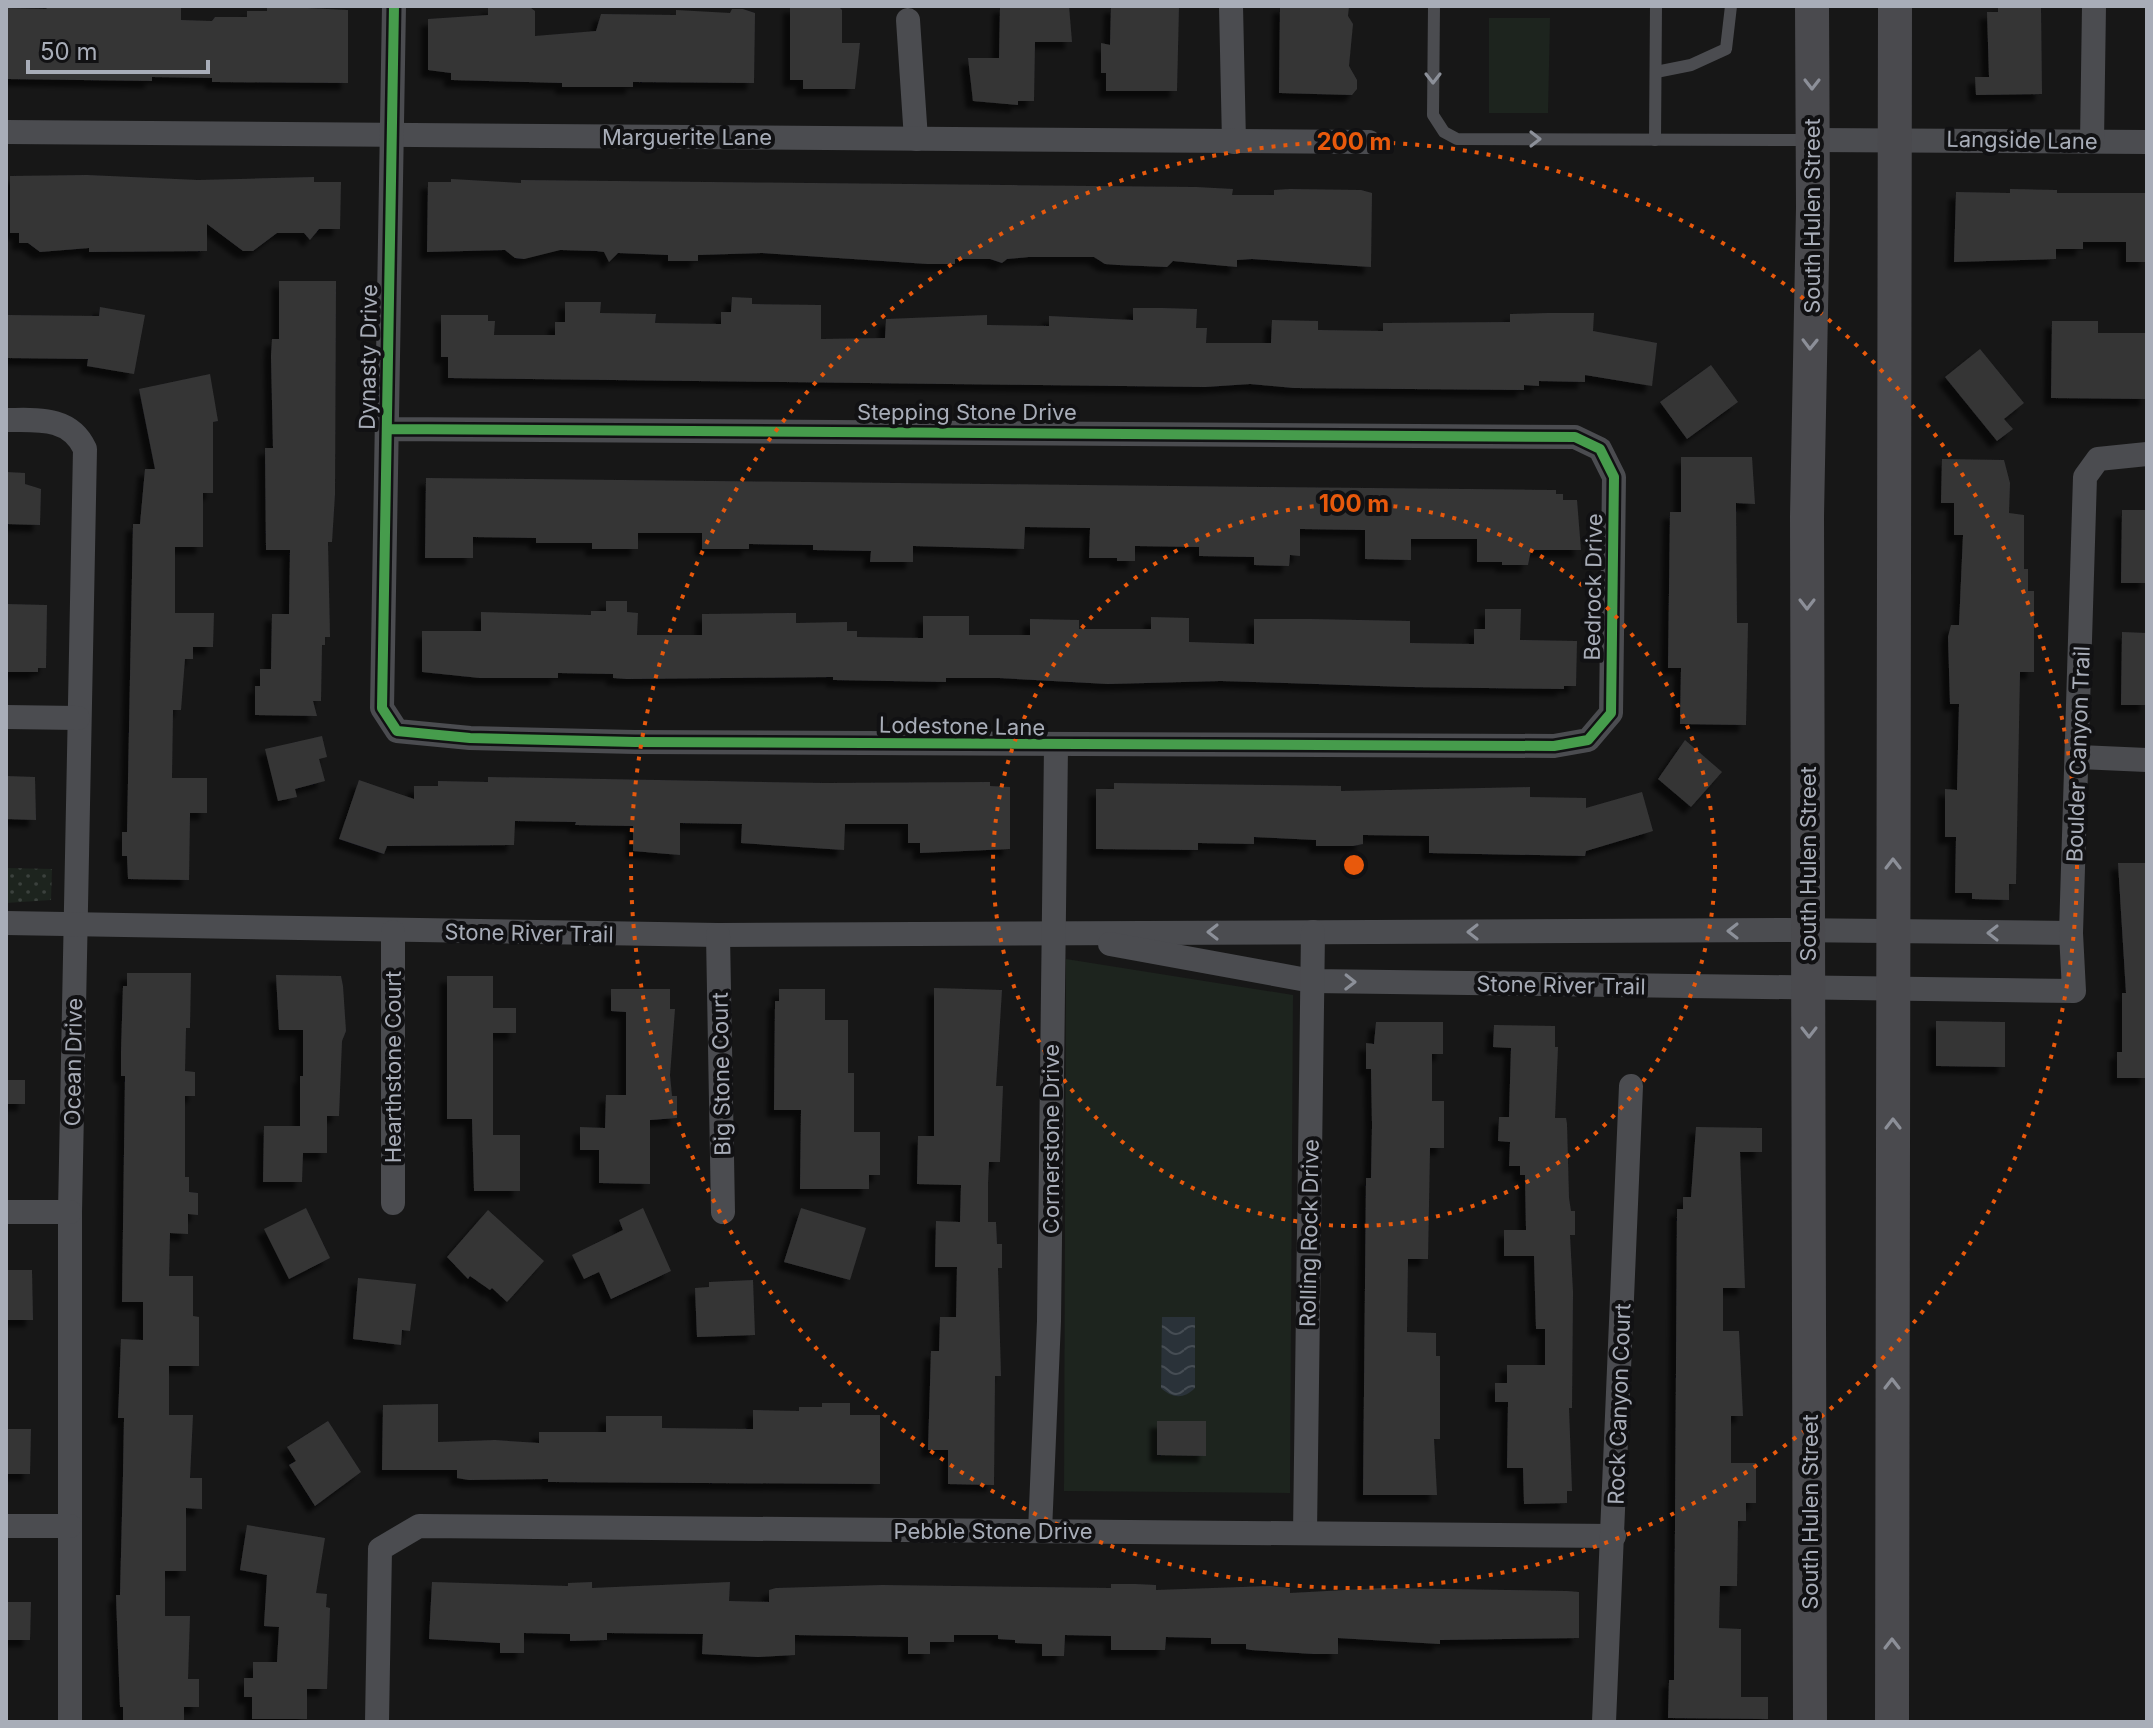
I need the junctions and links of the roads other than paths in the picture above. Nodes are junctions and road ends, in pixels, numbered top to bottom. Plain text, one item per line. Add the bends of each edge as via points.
1 (394, 6) edge
2 (1231, 6) edge
3 (1434, 6) edge
4 (1656, 6) edge
5 (1731, 6) edge
6 (1812, 6) edge
7 (1895, 6) edge
8 (2094, 6) edge
9 (908, 20) dead end
10 (1656, 72) junction
11 (6, 132) edge
12 (392, 135) junction
13 (916, 139) junction
14 (1897, 139) junction
15 (1655, 140) junction
16 (1813, 140) junction
17 (2092, 141) junction
18 (1234, 142) junction
19 (1369, 142) dead end
20 (2147, 142) edge
21 (6, 420) edge
22 (387, 429) junction
23 (1547, 435) joint
24 (2147, 454) edge
25 (382, 708) joint
26 (6, 717) edge
27 (78, 718) junction
28 (1056, 746) junction
29 (1554, 746) joint
30 (2079, 757) junction
31 (2147, 760) edge
32 (6, 923) edge
33 (76, 923) junction
34 (1809, 930) junction
35 (393, 932) junction
36 (1313, 932) junction
37 (1052, 933) junction
38 (2071, 933) junction
39 (1893, 934) junction
40 (718, 935) junction
41 (1312, 981) junction
42 (1809, 988) junction
43 (1893, 988) junction
44 (2074, 991) joint
45 (1631, 1086) dead end
46 (393, 1203) dead end
47 (6, 1212) edge
48 (70, 1212) junction
49 (723, 1212) dead end
50 (6, 1526) edge
51 (70, 1526) junction
52 (1040, 1531) junction
53 (1305, 1533) junction
54 (1614, 1536) junction
55 (70, 1722) edge
56 (377, 1722) edge
57 (1604, 1722) edge
58 (1810, 1722) edge
59 (1892, 1722) edge

1 - 12 street, Dynasty Drive
2 - 18 street
3 -> 15 lane via 1433,115 1444,132 1457,139
4 - 10 lane
5 - 10 lane via 1726,49 1691,65
6 -> 16 main road, South Hulen Street
7 - 14 main road
8 - 17 street
9 - 13 street
10 - 15 lane
11 - 12 street, Marguerite Lane
12 - 13 street, Marguerite Lane
12 - 22 street, Dynasty Drive
13 - 18 street, Marguerite Lane
14 - 16 street, Langside Lane
14 - 17 street, Langside Lane
39 -> 14 main road
15 - 16 lane
16 -> 34 main road, South Hulen Street via 1807,516
17 - 20 street, Langside Lane
18 - 19 street, Marguerite Lane
21 - 27 street, Ocean Drive via 68,427 85,449
22 - 23 street, Stepping Stone Drive
22 - 25 street, Dynasty Drive
23 - 29 street, Bedrock Drive via 1575,437 1600,449 1614,477 1611,713 1588,740
24 - 30 street, Boulder Canyon Trail via 2098,459 2085,477
25 - 28 street, Lodestone Lane via 397,731 470,738
26 - 27 street
27 - 33 street, Ocean Drive
28 - 29 street, Lodestone Lane
28 - 37 street, Cornerstone Drive
30 - 31 street
30 - 38 street, Boulder Canyon Trail
32 - 33 street, Stone River Trail
33 - 35 street, Stone River Trail
33 - 48 street, Ocean Drive
34 -> 36 street, Stone River Trail
34 - 39 street, Stone River Trail
34 - 42 main road, South Hulen Street
35 - 40 street, Stone River Trail
35 - 46 street, Hearthstone Court
36 -> 37 street, Stone River Trail
36 - 41 street, Rolling Rock Drive
37 - 40 street, Stone River Trail
37 - 41 street, Stone River Trail
37 - 52 street, Cornerstone Drive via 1049,1321
38 -> 39 street, Stone River Trail
38 - 44 street, Boulder Canyon Trail
39 - 43 main road
40 - 49 street, Big Stone Court
41 -> 42 street, Stone River Trail
41 - 53 street, Rolling Rock Drive
42 - 43 street, Stone River Trail
42 -> 58 main road, South Hulen Street
43 - 44 street, Stone River Trail
59 -> 43 main road
45 - 54 street, Rock Canyon Court
47 - 48 street
48 - 51 street, Ocean Drive
50 - 51 street
51 - 55 street, Ocean Drive
52 - 53 street, Pebble Stone Drive
52 - 56 street, Pebble Stone Drive via 419,1526 380,1549
53 - 54 street, Pebble Stone Drive
54 - 57 street, Rock Canyon Court

